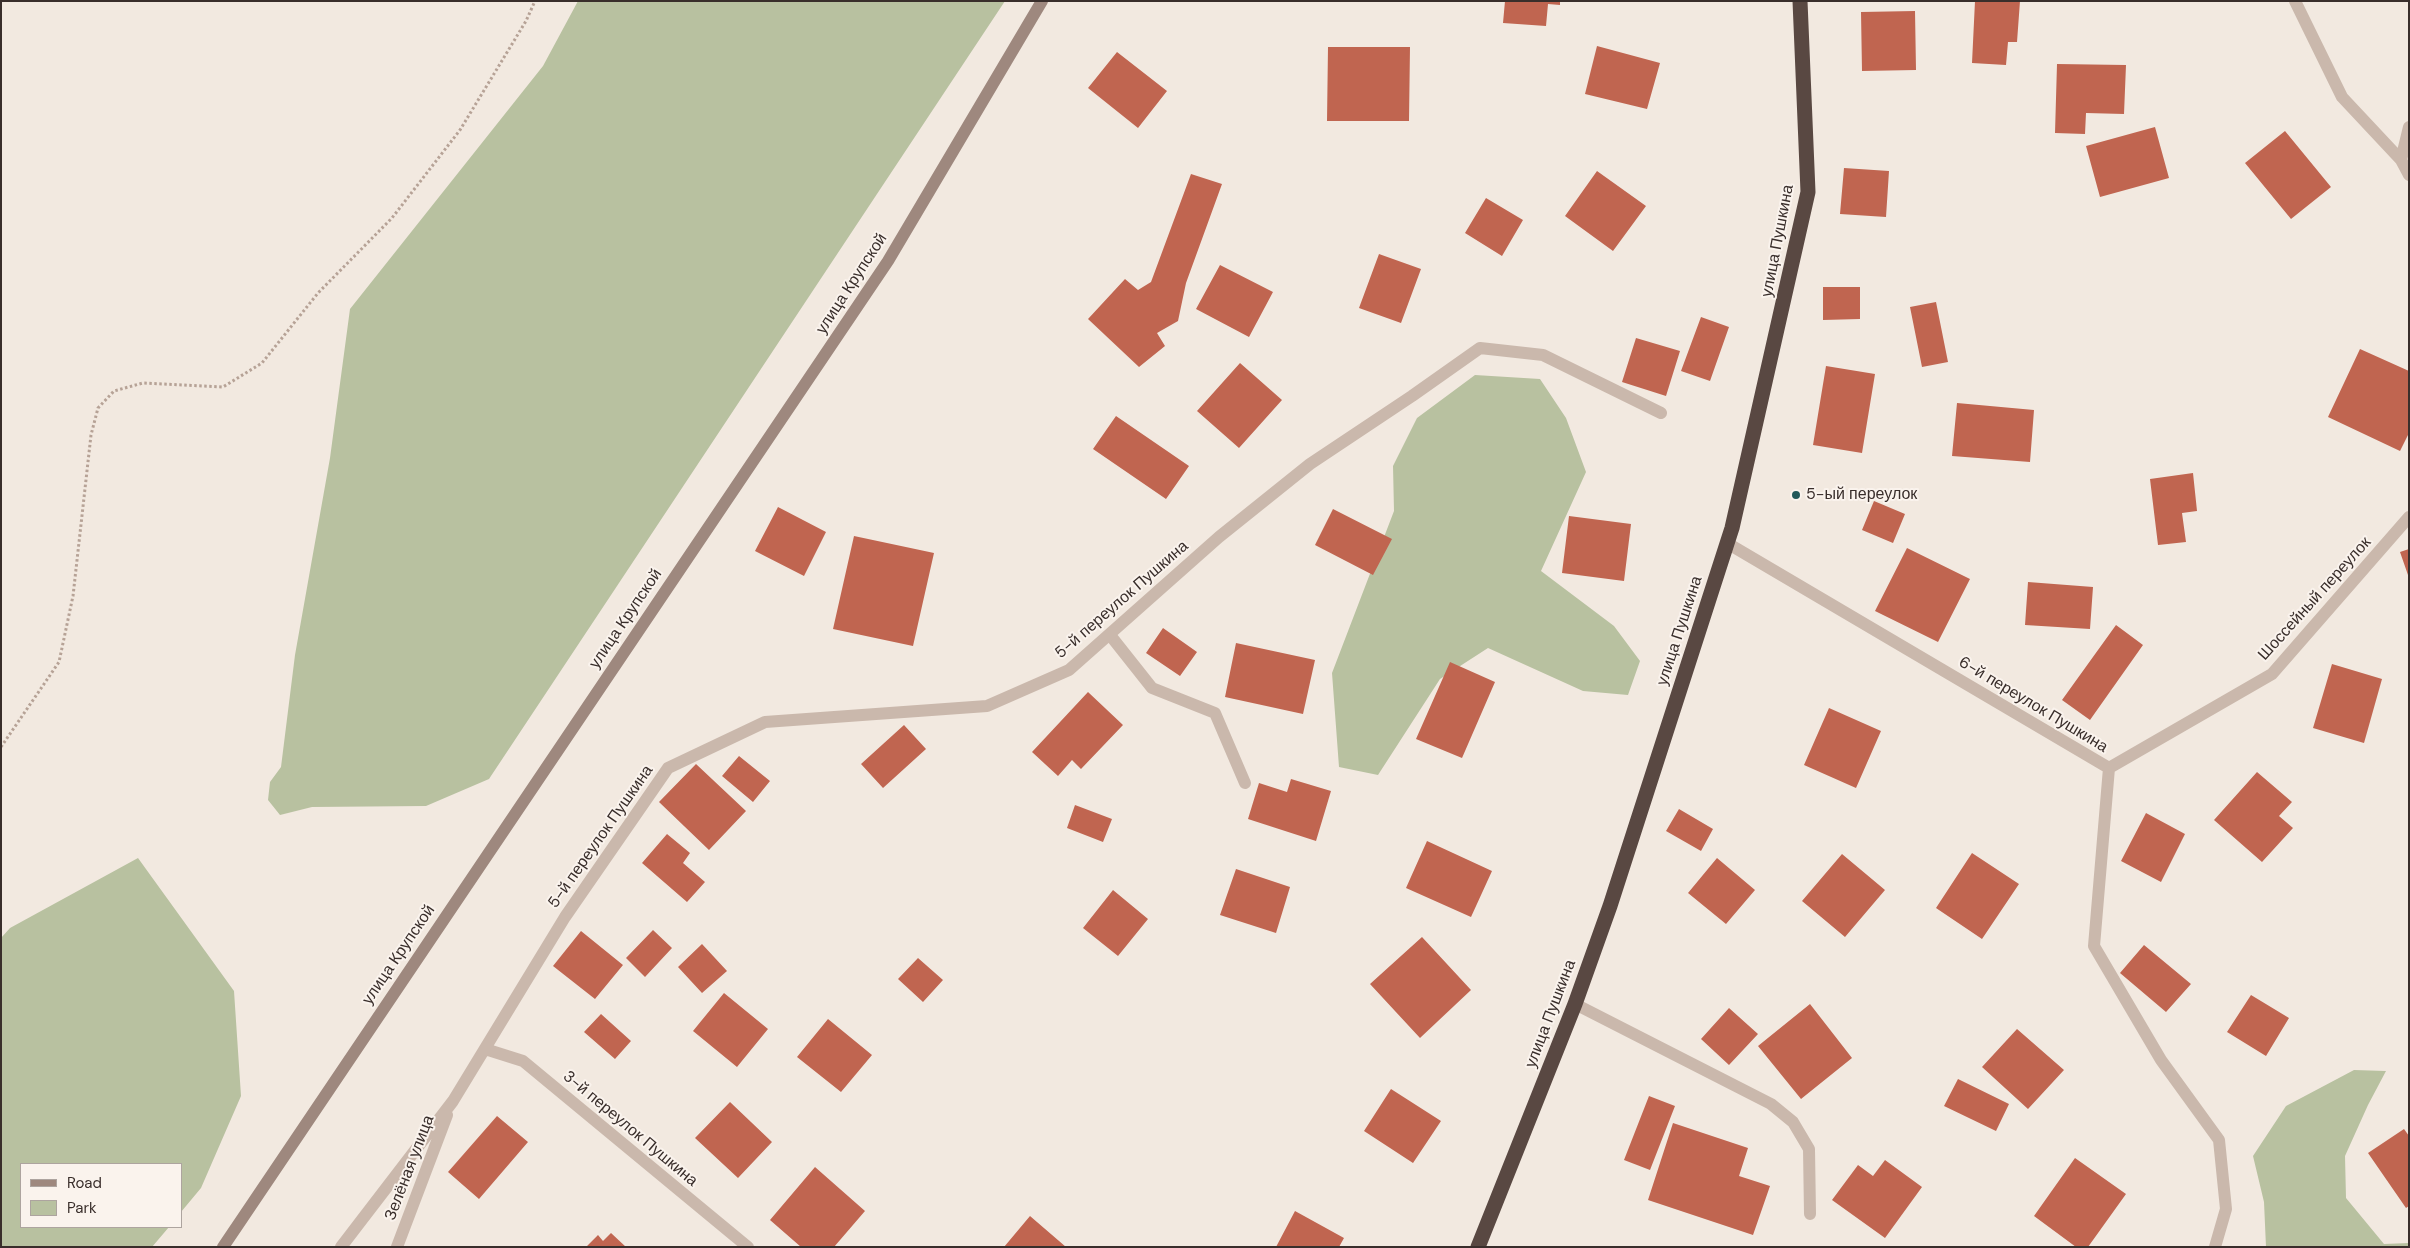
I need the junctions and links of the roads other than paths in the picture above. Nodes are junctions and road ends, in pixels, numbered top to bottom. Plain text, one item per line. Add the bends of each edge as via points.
1 (1042, 1) edge
2 (1800, 1) edge
3 (2296, 1) edge
4 (2409, 127) edge
5 (2401, 160) junction
6 (2409, 175) edge
7 (1661, 413) dead end
8 (2409, 518) edge
9 (1727, 543) junction
10 (1110, 635) junction
11 (2109, 768) junction
12 (1244, 783) dead end
13 (1575, 1004) junction
14 (485, 1049) junction
15 (453, 1101) junction
16 (1810, 1214) dead end
17 (1477, 1246) edge
18 (223, 1247) edge
19 (341, 1247) edge
20 (397, 1247) edge
21 (748, 1247) edge
22 (2215, 1247) edge

1 - 18 street, улица Крупской via 888,261
2 - 9 highway, улица Пушкина via 1808,192
3 - 5 street via 2342,98
4 - 5 street
5 - 6 street
7 - 10 street, 5-й переулок Пушкина via 1543,355 1480,348 1310,464 1219,537
8 - 11 street, Шоссейный переулок via 2272,674
9 - 11 street, 6-й переулок Пушкина
9 - 13 highway, улица Пушкина via 1610,906
10 - 12 street via 1152,688 1215,713
10 - 14 street, 5-й переулок Пушкина via 1069,670 987,706 765,722 668,768 565,916
11 - 22 street, 6-й переулок Пушкина via 2094,946 2161,1060 2219,1140 2226,1209
13 - 16 street via 1772,1104 1793,1122 1809,1149
13 - 17 highway, улица Пушкина
14 - 15 street, 5-й переулок Пушкина
14 - 21 street, 3-й переулок Пушкина via 523,1061
15 - 19 street
15 - 20 street, Зелёная улица

